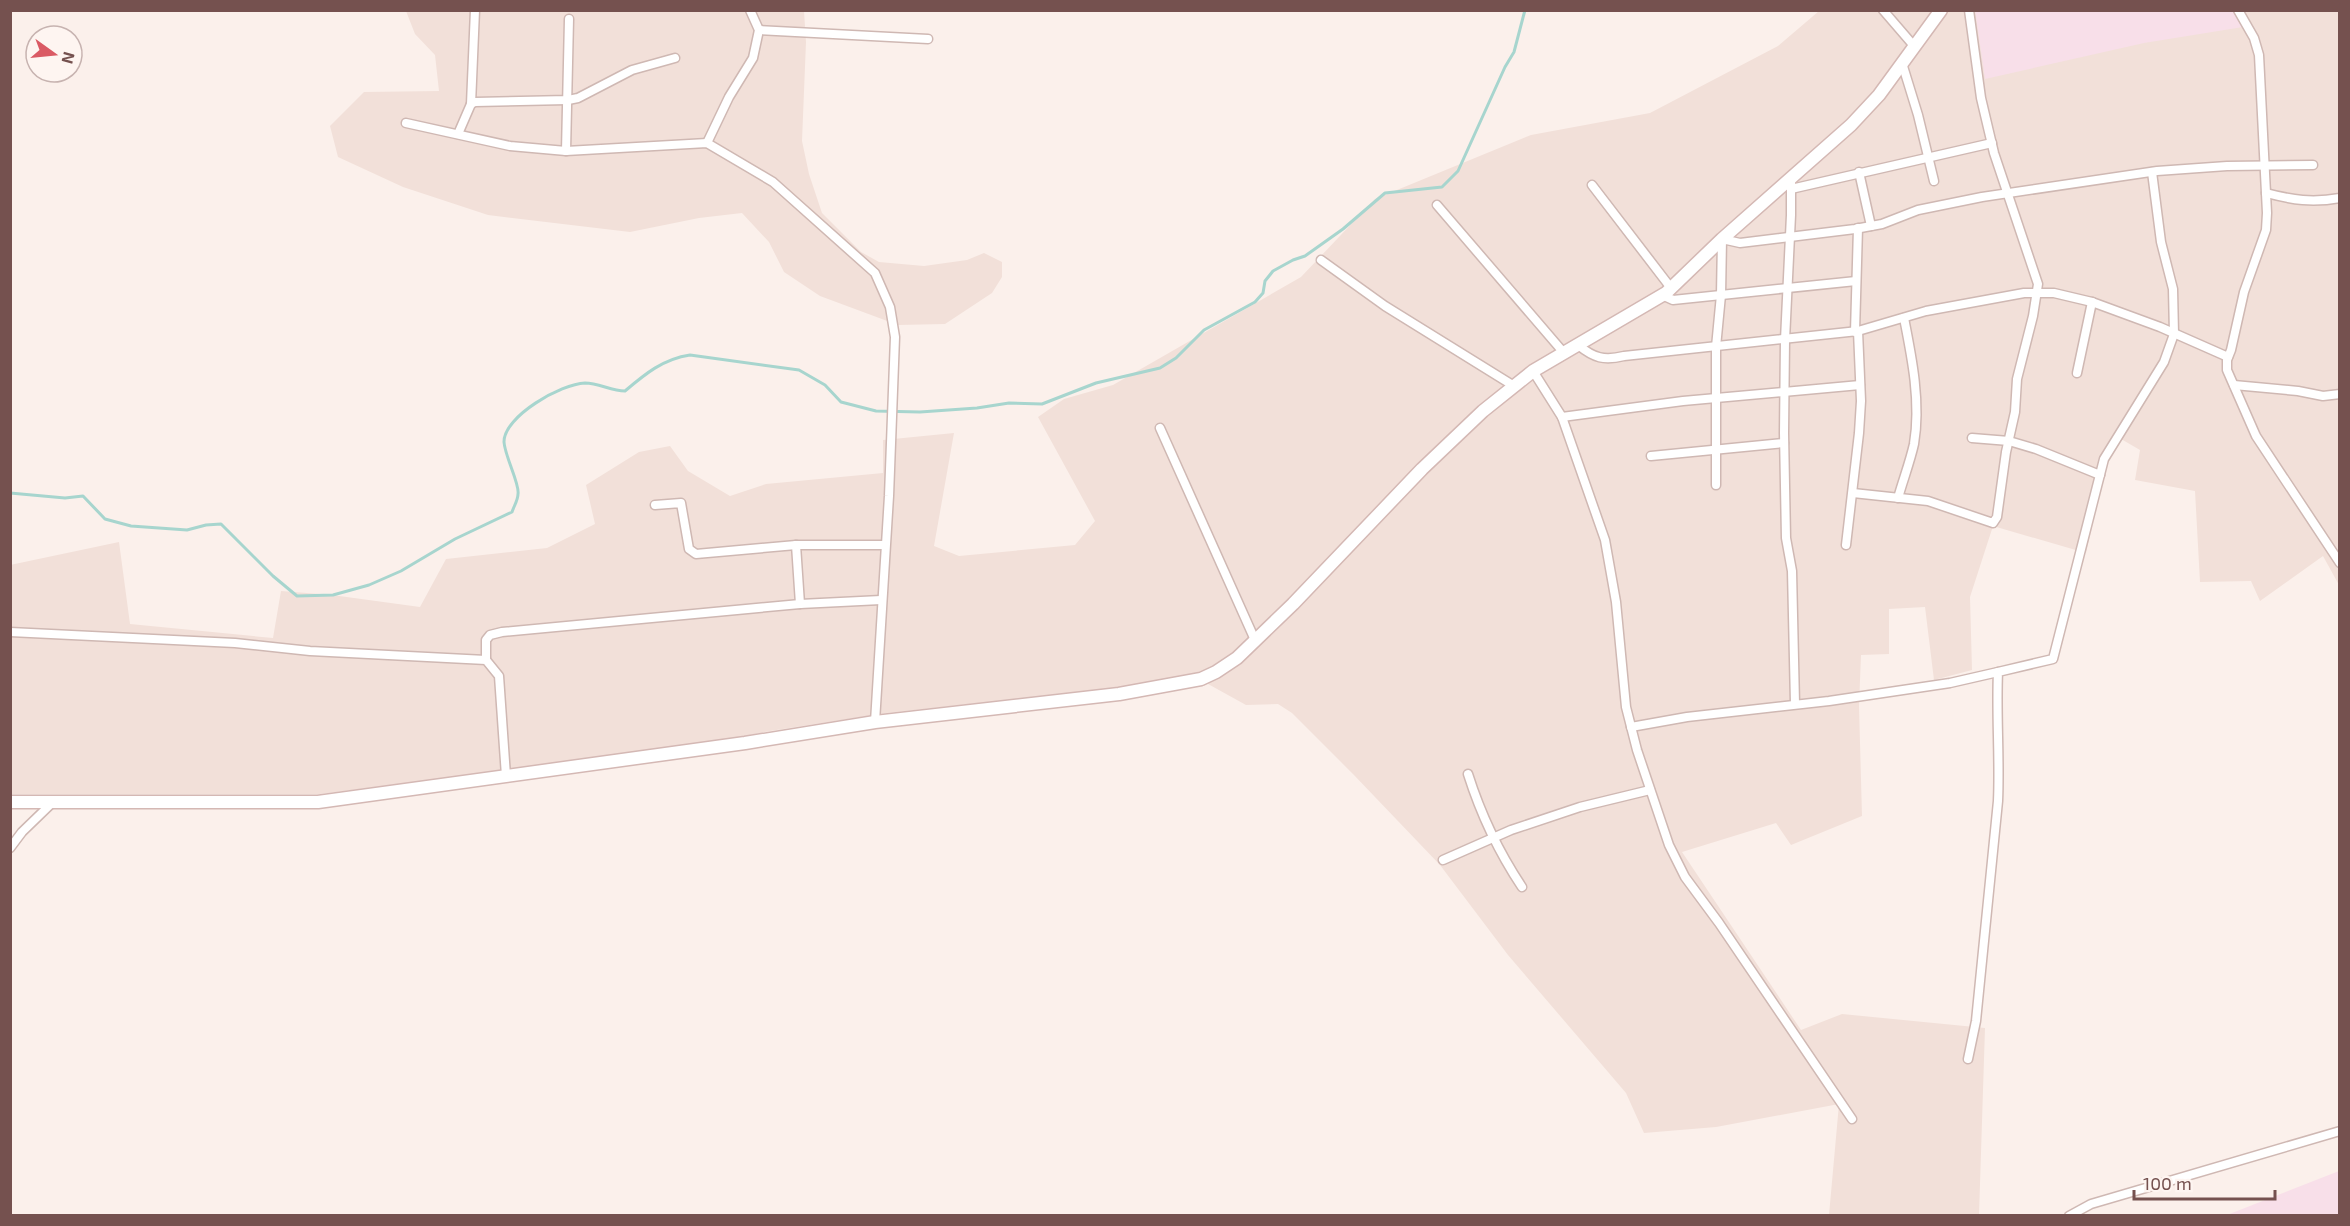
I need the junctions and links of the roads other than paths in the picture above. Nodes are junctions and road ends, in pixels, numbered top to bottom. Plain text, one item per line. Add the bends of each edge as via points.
1 (475, 10) edge
2 (750, 10) edge
3 (1883, 10) edge
4 (1941, 10) edge
5 (1969, 10) edge
6 (2238, 10) edge
7 (569, 19) dead end
8 (759, 30) junction
9 (928, 39) dead end
10 (1914, 46) junction
11 (675, 58) dead end
12 (1902, 63) junction
13 (568, 100) junction
14 (471, 104) junction
15 (406, 123) dead end
16 (458, 135) junction
17 (707, 143) junction
18 (1992, 143) junction
19 (566, 151) junction
20 (1927, 156) junction
21 (2313, 165) dead end
22 (2265, 166) junction
23 (1859, 172) junction
24 (2152, 172) junction
25 (1934, 181) dead end
26 (1791, 184) junction
27 (1592, 185) dead end
28 (2008, 193) junction
29 (2266, 193) junction
30 (2340, 198) edge
31 (1437, 205) dead end
32 (1871, 226) junction
33 (1858, 228) junction
34 (1790, 238) junction
35 (1722, 239) junction
36 (1321, 260) dead end
37 (1856, 281) junction
38 (1788, 288) junction
39 (1666, 292) junction
40 (2037, 293) junction
41 (1721, 295) junction
42 (2092, 302) junction
43 (1904, 318) junction
44 (1857, 331) junction
45 (2174, 334) junction
46 (1785, 340) junction
47 (1578, 345) junction
48 (1716, 347) junction
49 (1564, 353) junction
50 (2228, 357) junction
51 (1533, 371) junction
52 (2077, 373) dead end
53 (1860, 385) junction
54 (2234, 385) junction
55 (1514, 386) junction
56 (1785, 391) junction
57 (2340, 394) edge
58 (1714, 398) junction
59 (1562, 417) junction
60 (1160, 428) dead end
61 (1972, 438) dead end
62 (2009, 441) junction
63 (1784, 443) junction
64 (1715, 450) junction
65 (1651, 456) dead end
66 (2100, 475) junction
67 (1716, 485) dead end
68 (1853, 493) junction
69 (1898, 498) junction
70 (655, 505) dead end
71 (796, 545) junction
72 (885, 545) junction
73 (1846, 545) dead end
74 (2340, 563) edge
75 (881, 600) junction
76 (800, 604) junction
77 (10, 632) edge
78 (1255, 640) junction
79 (486, 660) junction
80 (1998, 672) junction
81 (1795, 704) junction
82 (875, 722) junction
83 (1631, 727) junction
84 (1468, 774) dead end
85 (506, 776) junction
86 (1650, 790) junction
87 (10, 802) edge
88 (53, 802) junction
89 (1493, 838) junction
90 (10, 848) edge
91 (1443, 860) dead end
92 (1522, 886) dead end
93 (1968, 1059) dead end
94 (1852, 1119) dead end
95 (2340, 1131) edge
96 (2069, 1215) edge

1 - 14 street
2 - 8 street
3 - 10 street
4 - 10 main road
5 - 18 street via 1981,98
6 - 22 street via 2259,55
7 - 13 street
8 - 9 street
8 - 17 street via 753,58
10 - 12 main road
11 - 13 street via 632,70
12 - 20 street
12 - 26 main road via 1879,95
13 - 14 street
13 - 19 street
14 - 16 street
15 - 16 street
16 - 19 street via 510,146
17 - 19 street
17 - 72 street via 773,182 875,273 890,308 895,336
18 - 20 street
18 - 28 street
20 - 23 street
20 - 25 street
21 - 22 street
22 - 24 street
22 - 29 street
23 - 26 street
23 - 32 street
24 - 28 street
24 - 45 street via 2161,242 2173,289
26 - 34 street
26 - 35 main road
27 - 39 street
28 - 32 street via 1918,210
28 - 40 street via 2035,274
29 - 30 street via 2317,202
29 - 50 street via 2266,230 2244,292
31 - 49 street
32 - 33 street
33 - 34 street
33 - 37 street
34 - 35 street via 1740,243
34 - 38 street
35 - 39 main road
35 - 41 street
36 - 55 street via 1385,306
37 - 38 street
37 - 44 street
38 - 41 street
38 - 46 street
39 - 41 street via 1673,300
39 - 47 main road
40 - 42 street
40 - 43 street
40 - 62 street via 2017,379
41 - 48 street
42 - 45 street
42 - 52 street
43 - 44 street
43 - 69 street via 1917,412 1914,444
44 - 46 street
44 - 53 street
45 - 50 street
45 - 66 street via 2164,362 2104,459
46 - 48 street
46 - 56 street
47 - 48 street via 1597,358 1610,359
47 - 49 main road
48 - 58 street
49 - 51 main road
50 - 54 street via 2227,370
51 - 55 main road
51 - 59 street
53 - 56 street
53 - 68 street
54 - 57 street via 2323,396
54 - 74 street via 2256,436
55 - 78 main road via 1422,469
56 - 58 street
56 - 63 street
58 - 59 street
58 - 64 street
59 - 83 street via 1605,540
60 - 78 street
61 - 62 street
62 - 66 street
62 - 69 street via 2000,507 1993,523 1928,501
63 - 64 street
63 - 81 street
64 - 65 street
64 - 67 street
66 - 80 street via 2053,659
68 - 69 street
68 - 73 street
70 - 71 street via 681,503 689,549 696,554
71 - 72 street
71 - 76 street
72 - 75 street
75 - 76 street
75 - 82 street
76 - 79 street via 502,632 486,640
77 - 79 street
78 - 82 main road via 1216,672 1182,684
79 - 85 street via 499,676
80 - 81 street via 1950,683
80 - 93 street via 1998,801 1976,1021
81 - 83 street
82 - 85 main road
83 - 86 street
84 - 89 street
85 - 88 main road via 318,802
86 - 89 street via 1580,807
86 - 94 street via 1685,877
87 - 88 main road
88 - 90 street
89 - 91 street
89 - 92 street
95 - 96 street via 2091,1204

